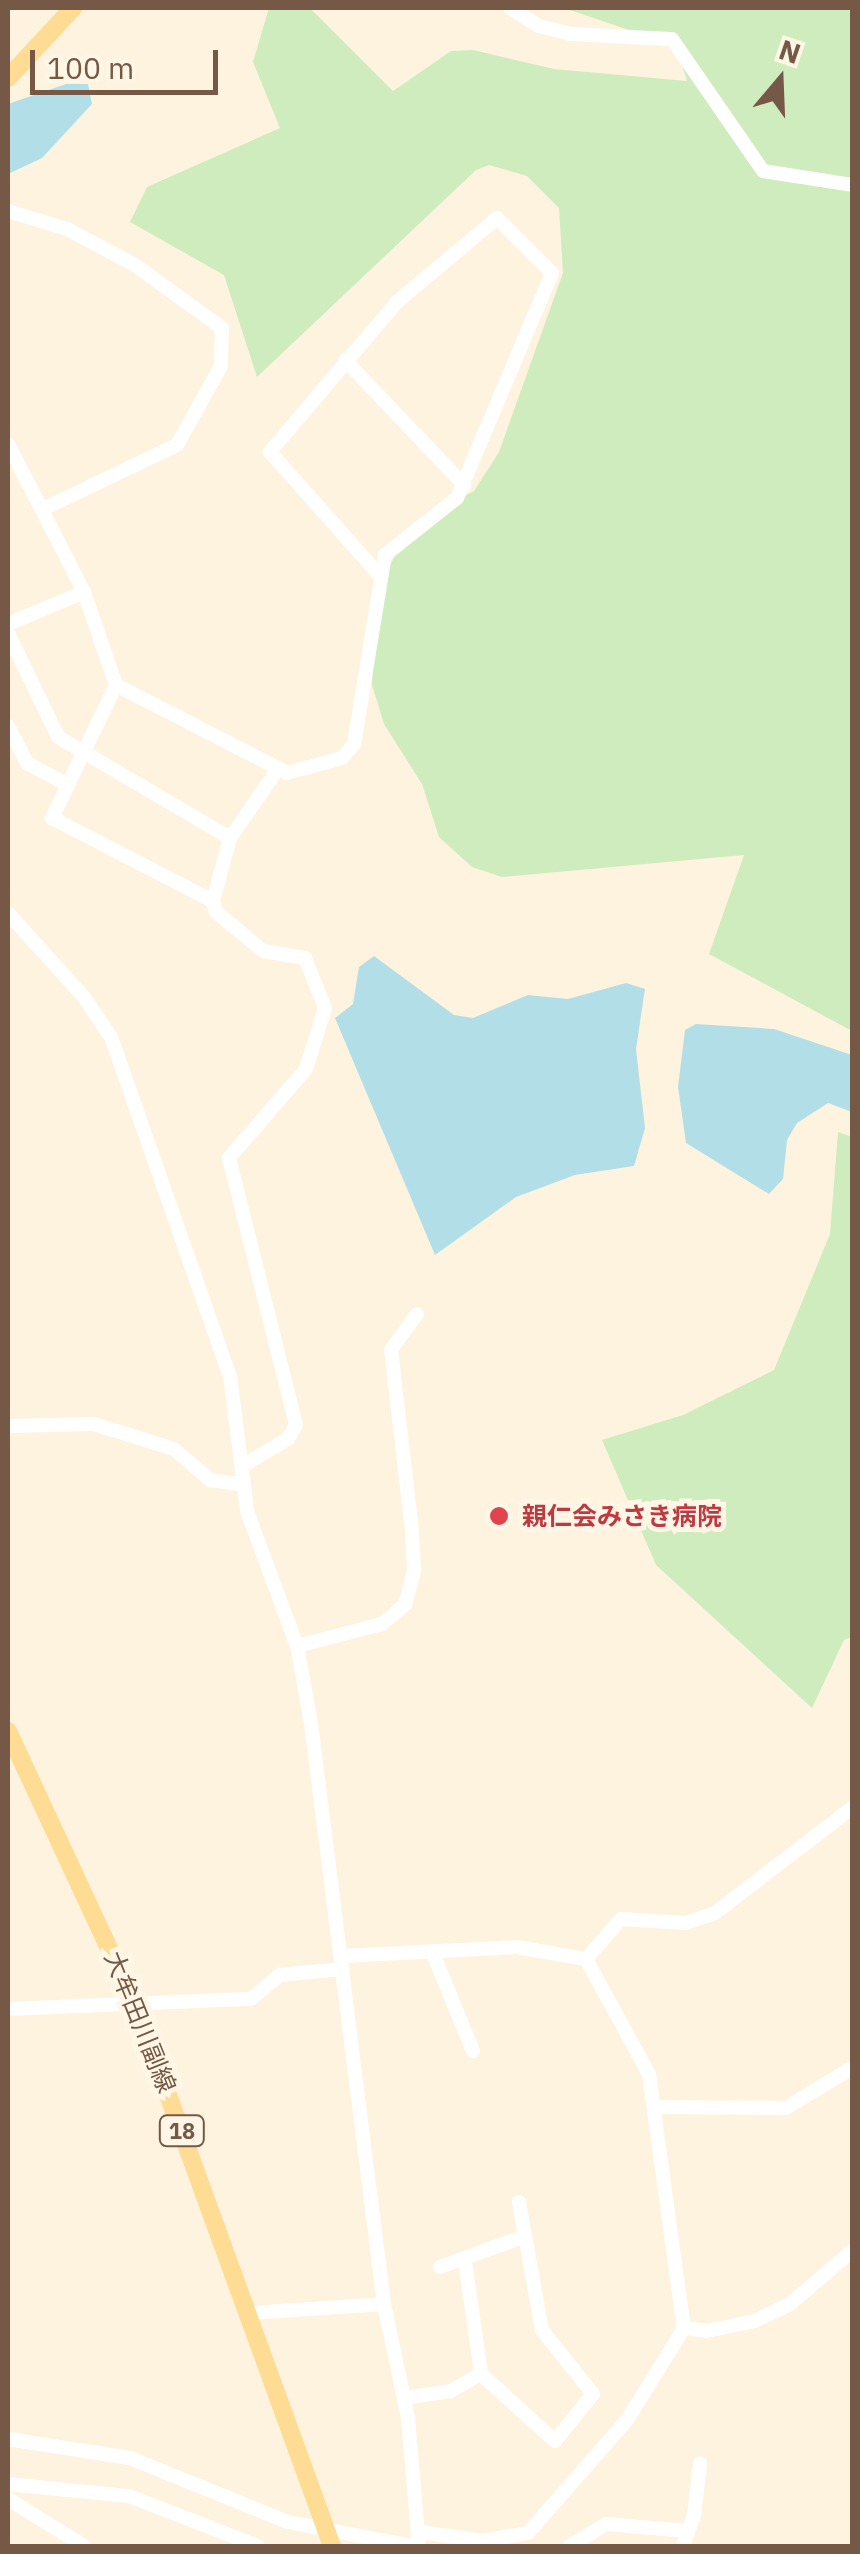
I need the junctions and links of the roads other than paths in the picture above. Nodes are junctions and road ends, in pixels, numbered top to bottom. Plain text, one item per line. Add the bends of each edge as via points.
1 (73, 8) edge
2 (510, 8) edge
3 (8, 78) edge
4 (852, 185) edge
5 (8, 211) edge
6 (344, 360) junction
7 (8, 444) edge
8 (464, 486) junction
9 (43, 509) junction
10 (381, 578) junction
11 (84, 592) junction
12 (8, 624) edge
13 (8, 633) edge
14 (116, 685) junction
15 (8, 726) edge
16 (85, 754) junction
17 (278, 769) junction
18 (68, 785) junction
19 (230, 838) junction
20 (213, 901) junction
21 (8, 912) edge
22 (416, 1314) dead end
23 (8, 1426) edge
24 (242, 1466) junction
25 (244, 1485) junction
26 (297, 1646) junction
27 (8, 1731) edge
28 (852, 1808) edge
29 (432, 1951) junction
30 (586, 1959) junction
31 (342, 1962) junction
32 (135, 2004) junction
33 (8, 2009) edge
34 (473, 2052) dead end
35 (852, 2068) edge
36 (658, 2106) junction
37 (520, 2202) dead end
38 (525, 2236) junction
39 (852, 2251) edge
40 (465, 2262) junction
41 (440, 2268) dead end
42 (384, 2304) junction
43 (250, 2313) junction
44 (684, 2328) junction
45 (481, 2374) junction
46 (404, 2398) junction
47 (8, 2439) edge
48 (700, 2463) dead end
49 (8, 2484) edge
50 (8, 2499) edge
51 (688, 2531) junction
52 (330, 2541) edge
53 (417, 2542) edge
54 (84, 2546) edge
55 (258, 2546) edge
56 (570, 2546) edge
57 (682, 2546) edge

1 - 3 main road
2 - 4 street via 570,34 672,39 763,172
5 - 9 street via 67,229 135,265 222,328 221,366 176,445
6 - 8 street
6 - 8 street via 397,302 496,218 552,273
6 - 10 street via 270,452
7 - 9 street
8 - 10 street via 385,555
9 - 11 street
10 - 17 street via 354,744 342,758 286,773
11 - 12 street
11 - 14 street
13 - 16 street via 58,737
14 - 16 street
14 - 17 street
15 - 18 street via 27,764
16 - 18 street
16 - 19 street
17 - 19 street
18 - 20 street via 52,818
19 - 20 street
20 - 24 street via 216,912 262,951 305,958 325,1008 306,1069 229,1158 296,1425 288,1438
21 - 24 street via 99,1017 128,1080 230,1376
22 - 26 street via 392,1350 412,1531 414,1571 405,1605 382,1624
23 - 25 street via 94,1424 174,1449 210,1480
24 - 25 street
25 - 26 street via 257,1544
26 - 31 street
27 - 32 main road, 大牟田川副線 / 18
28 - 30 street via 715,1913 686,1922 622,1920
29 - 30 street via 517,1947
29 - 31 street
29 - 34 street
30 - 36 street via 649,2074
31 - 32 street via 280,1976 251,1998
31 - 42 street
32 - 33 street
32 - 43 main road, 大牟田川副線 / 18
35 - 36 street via 786,2108
36 - 44 street via 671,2260
37 - 38 street
38 - 40 street
38 - 45 street via 542,2330 593,2394 554,2441
39 - 44 street via 790,2304 755,2321 707,2332
40 - 41 street
40 - 45 street
42 - 43 street
42 - 46 street
43 - 52 main road, 大牟田川副線 / 18
44 - 53 street via 627,2420 528,2533
45 - 46 street via 450,2391
46 - 53 street
47 - 52 street via 130,2458
48 - 51 street
49 - 55 street via 129,2496
50 - 54 street
51 - 56 street via 606,2524
51 - 57 street
52 - 53 street

